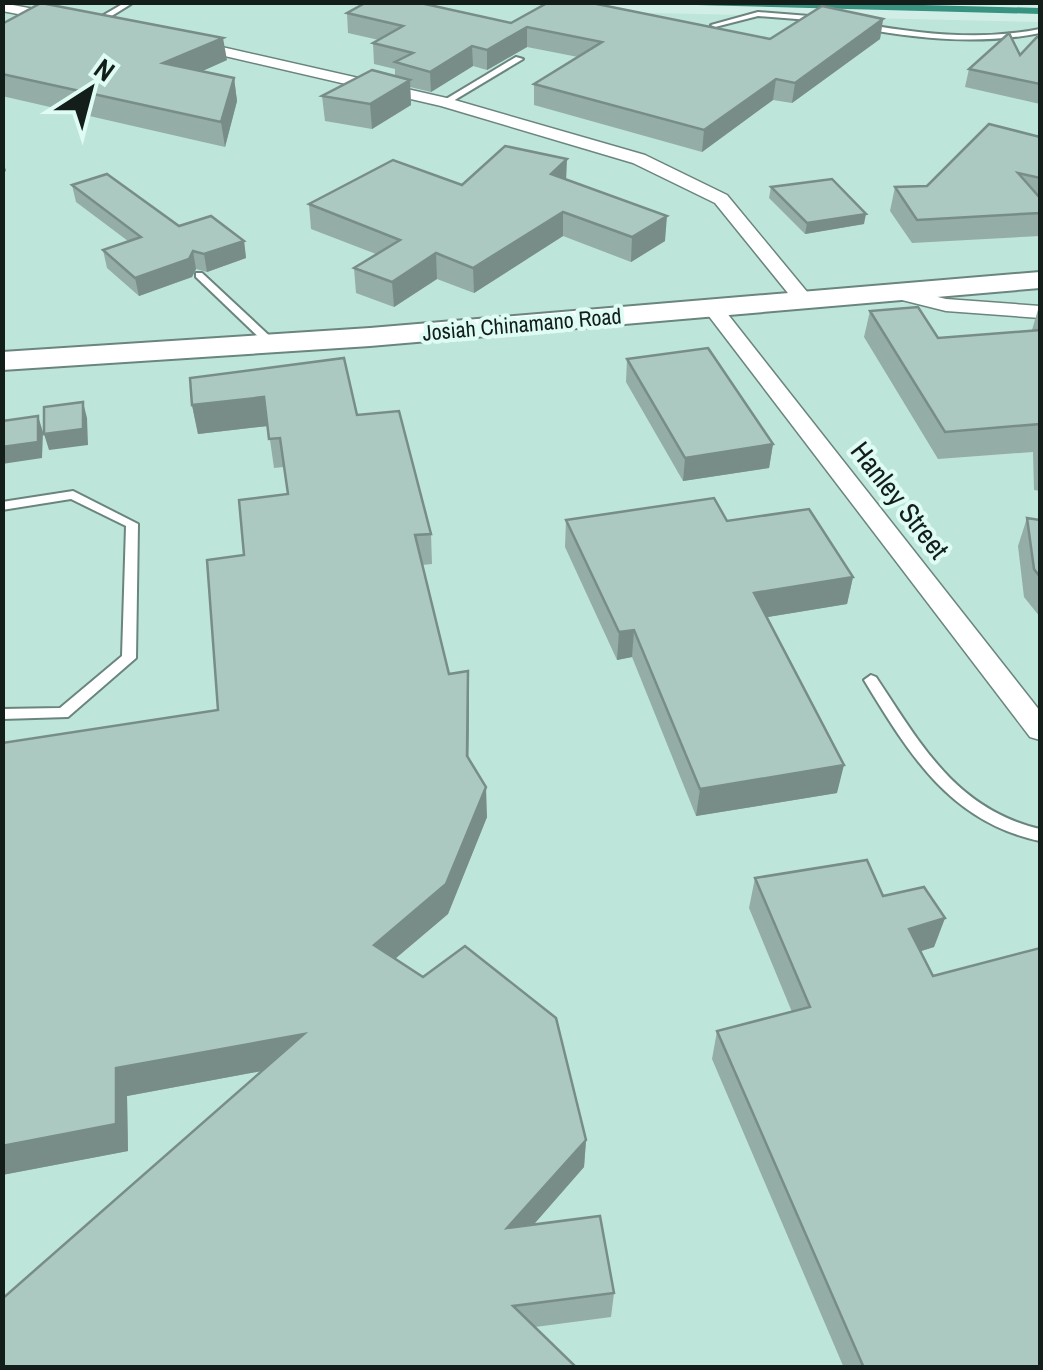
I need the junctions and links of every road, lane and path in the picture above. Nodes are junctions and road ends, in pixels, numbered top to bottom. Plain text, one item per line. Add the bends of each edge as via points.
1 (128, 4) edge
2 (2, 7) edge
3 (833, 21) edge
4 (94, 24) junction
5 (848, 24) edge
6 (715, 25) edge
7 (113, 28) edge
8 (1040, 31) edge
9 (171, 40) edge
10 (518, 59) edge
11 (445, 102) junction
12 (199, 275) edge
13 (1040, 280) edge
14 (901, 294) junction
15 (804, 299) junction
16 (712, 307) junction
17 (1040, 312) edge
18 (272, 344) junction
19 (2, 361) edge
20 (2, 506) edge
21 (871, 680) dead end
22 (2, 714) edge
23 (1040, 730) edge
24 (1040, 835) edge

1 - 4 lane
2 - 4 street
3 - 6 lane via 758,14
4 - 7 street
5 - 8 lane via 914,38 998,40
9 - 11 street
10 - 11 lane
11 - 15 street via 684,178 722,199
12 - 18 lane
13 - 14 street, Josiah Chinamano Road
14 - 15 street, Josiah Chinamano Road
14 - 17 street via 946,305
15 - 16 street, Josiah Chinamano Road
16 - 18 street, Josiah Chinamano Road
16 - 23 street, Hanley Street
18 - 19 street, Josiah Chinamano Road
20 - 22 lane via 73,495 132,524 133,585 129,658 62,713
21 - 24 lane via 926,764 973,808

